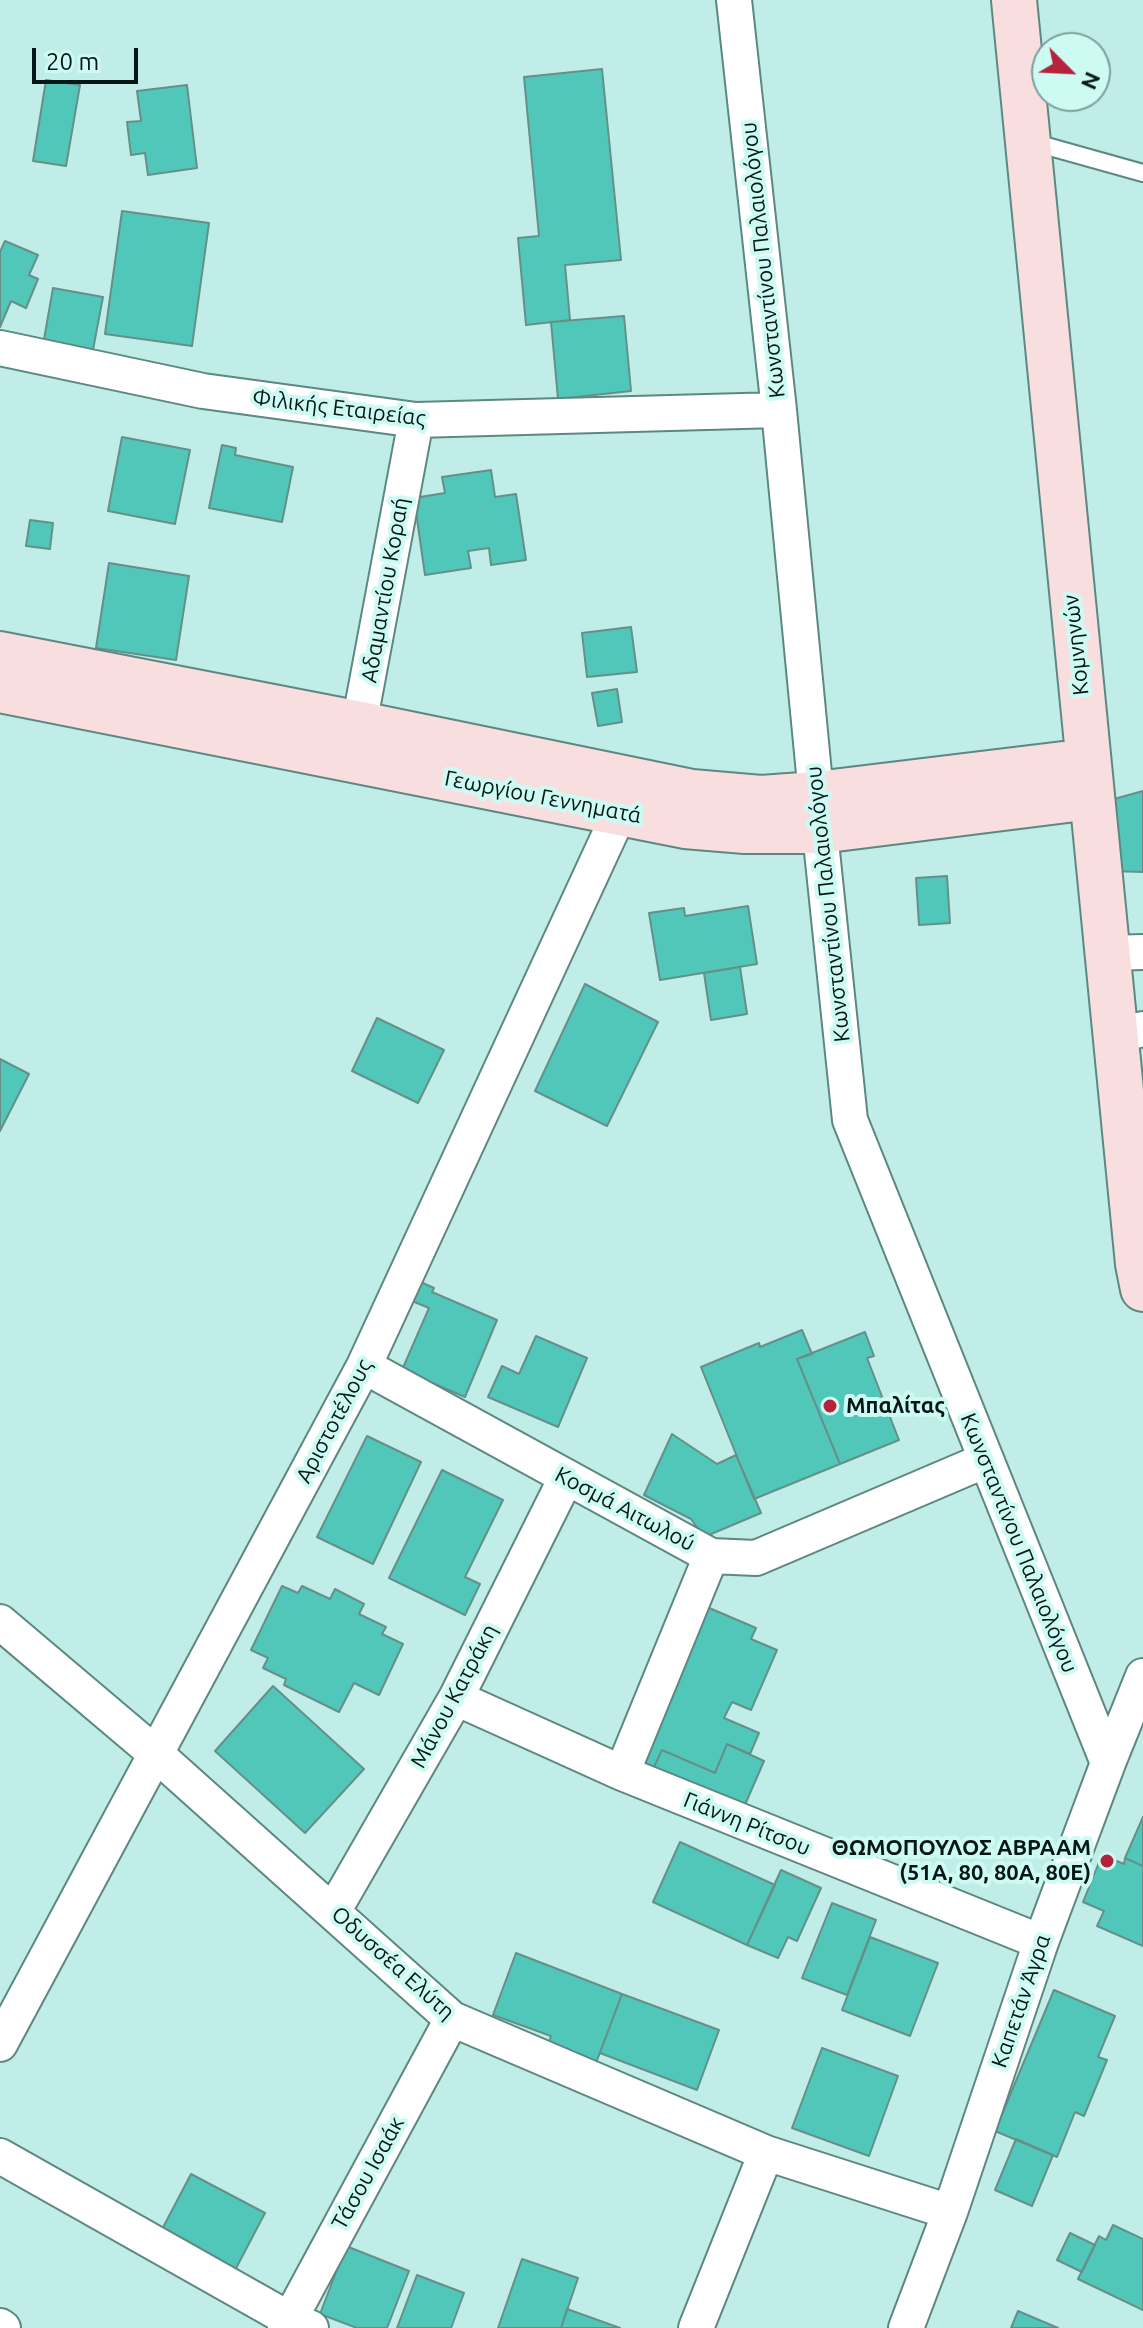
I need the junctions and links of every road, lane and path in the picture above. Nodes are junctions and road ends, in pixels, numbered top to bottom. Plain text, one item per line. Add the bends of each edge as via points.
1 (734, 0) edge
2 (1014, 1) edge
3 (1027, 141) junction
4 (1143, 173) edge
5 (0, 348) edge
6 (779, 410) junction
7 (416, 420) junction
8 (0, 654) edge
9 (0, 690) edge
10 (356, 741) junction
11 (1089, 779) junction
12 (624, 796) junction
13 (818, 812) junction
14 (1125, 952) edge
15 (1129, 1033) edge
16 (1143, 1289) edge
17 (364, 1366) junction
18 (986, 1460) junction
19 (566, 1478) junction
20 (711, 1556) junction
21 (0, 1622) edge
22 (1143, 1676) edge
23 (456, 1698) junction
24 (157, 1755) junction
25 (1108, 1763) junction
26 (622, 1773) junction
27 (334, 1910) junction
28 (1041, 1942) junction
29 (452, 2019) junction
30 (0, 2044) edge
31 (766, 2153) junction
32 (0, 2156) edge
33 (950, 2212) junction
34 (295, 2325) edge
35 (696, 2328) edge
36 (906, 2328) edge

1 - 6 street, Κωνσταντίνου Παλαιολόγου
2 - 3 street, Κομνηνών
3 - 4 lane
3 - 11 street, Κομνηνών
5 - 7 street, Φιλικής Εταιρείας via 203,391
6 - 7 street, Φιλικής Εταιρείας
6 - 13 street, Κωνσταντίνου Παλαιολόγου
7 - 10 street, Αδαμαντίου Κοραή
8 - 10 street, Γεωργίου Γεννηματά
9 - 10 street, Γεωργίου Γεννηματά
10 - 12 street, Γεωργίου Γεννηματά
11 - 13 street, Γεωργίου Γεννηματά
11 - 14 street, Κομνηνών
12 - 13 street, Γεωργίου Γεννηματά via 685,826 745,831
12 - 17 street, Αριστοτέλους
13 - 18 street, Κωνσταντίνου Παλαιολόγου via 850,1120
14 - 15 street, Κομνηνών
15 - 16 street, Κομνηνών
17 - 19 street, Κοσμά Αιτωλού
17 - 24 street, Αριστοτέλους
18 - 20 street, Κοσμά Αιτωλού via 756,1558
18 - 25 street, Κωνσταντίνου Παλαιολόγου
19 - 20 street, Κοσμά Αιτωλού
19 - 23 street, Μάνου Κατράκη
20 - 26 street
21 - 24 street, Οδυσσέα Ελύτη
22 - 25 street, Καπετάν Άγρα
23 - 26 street, Γιάννη Ρίτσου
23 - 27 street, Μάνου Κατράκη
24 - 27 street, Οδυσσέα Ελύτη
24 - 30 street, Αριστοτέλους
25 - 28 street, Καπετάν Άγρα
26 - 28 street, Γιάννη Ρίτσου
27 - 29 street, Οδυσσέα Ελύτη
28 - 33 street, Καπετάν Άγρα
29 - 31 street, Οδυσσέα Ελύτη
29 - 34 street, Τάσου Ισαάκ
31 - 33 street, Οδυσσέα Ελύτη
31 - 35 street
32 - 34 street
33 - 36 street, Καπετάν Άγρα

